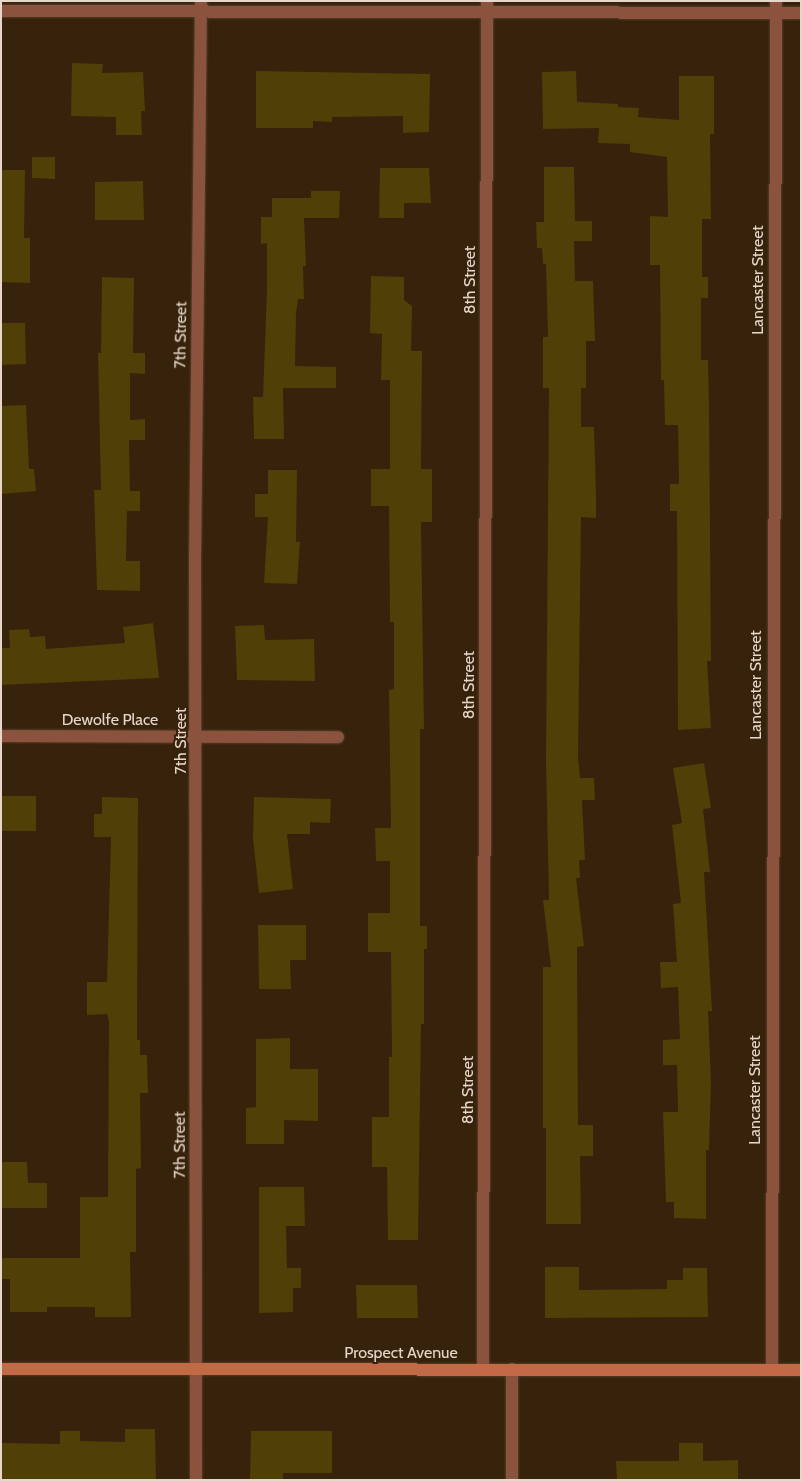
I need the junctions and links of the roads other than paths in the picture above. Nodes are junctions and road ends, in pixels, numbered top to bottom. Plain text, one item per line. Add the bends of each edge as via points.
1 (201, 6) edge
2 (487, 6) edge
3 (776, 7) edge
4 (1, 11) edge
5 (801, 13) edge
6 (1, 736) edge
7 (198, 737) junction
8 (338, 737) dead end
9 (1, 1368) edge
10 (196, 1369) junction
11 (483, 1369) junction
12 (512, 1369) junction
13 (772, 1370) junction
14 (801, 1370) edge
15 (196, 1480) edge
16 (512, 1480) edge

1 - 2 street
1 - 4 street
1 - 7 street, 7th Street via 195,562
2 - 3 street
2 - 11 street, 8th Street
3 - 5 street
3 - 13 street, Lancaster Street
6 - 7 street, Dewolfe Place
7 - 8 street, Dewolfe Place
7 - 10 street, 7th Street
9 - 10 street, Prospect Avenue
10 - 11 street, Prospect Avenue
10 - 15 street, 7th Street
11 - 12 street, Prospect Avenue
12 - 13 street, Prospect Avenue
12 - 16 street
13 - 14 street, Prospect Avenue

